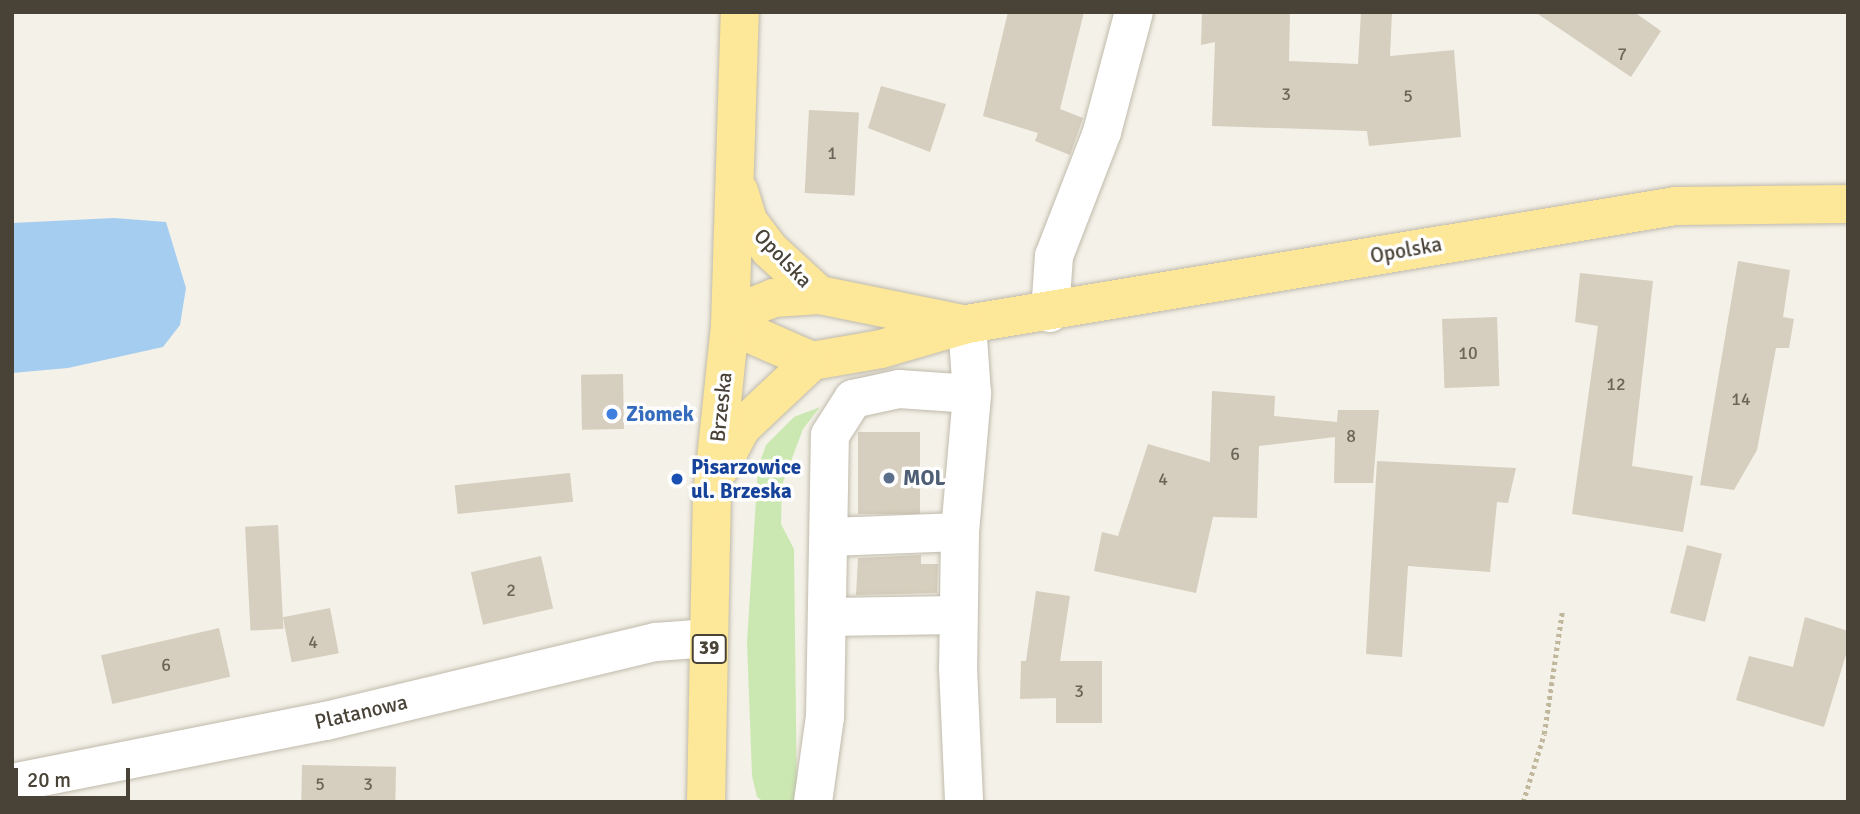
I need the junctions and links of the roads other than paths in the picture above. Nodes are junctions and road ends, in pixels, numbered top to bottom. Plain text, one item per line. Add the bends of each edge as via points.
1 (740, 12) edge
2 (1134, 12) edge
3 (737, 180) junction
4 (1848, 204) edge
5 (819, 295) junction
6 (1050, 313) junction
7 (967, 324) junction
8 (730, 325) junction
9 (812, 360) junction
10 (972, 394) junction
11 (712, 497) junction
12 (960, 532) junction
13 (830, 537) junction
14 (957, 615) junction
15 (828, 617) junction
16 (709, 638) junction
17 (12, 783) edge
18 (706, 802) edge
19 (813, 802) edge
20 (964, 802) edge

1 - 3 main road, Brzeska / 39
2 - 6 street via 1102,132 1054,256
3 - 5 main road, Opolska via 748,221 783,264
3 - 8 main road, Brzeska / 39
4 - 6 main road, Opolska via 1675,206
5 - 7 main road, Opolska
5 - 8 main road, Opolska via 774,298 749,308
6 - 7 main road, Opolska
7 - 9 main road, Opolska via 881,349
7 - 10 street
8 - 9 main road
8 - 11 main road, Brzeska / 39
9 - 11 main road via 741,428 722,460
10 - 12 street
10 - 13 street via 899,389 853,398 830,435
11 - 16 main road, Brzeska / 39
12 - 13 street
12 - 14 street
13 - 15 street
14 - 15 street
14 - 20 street
15 - 19 street via 825,717
16 - 17 street, Platanowa via 656,642 326,722
16 - 18 main road, Brzeska / 39

